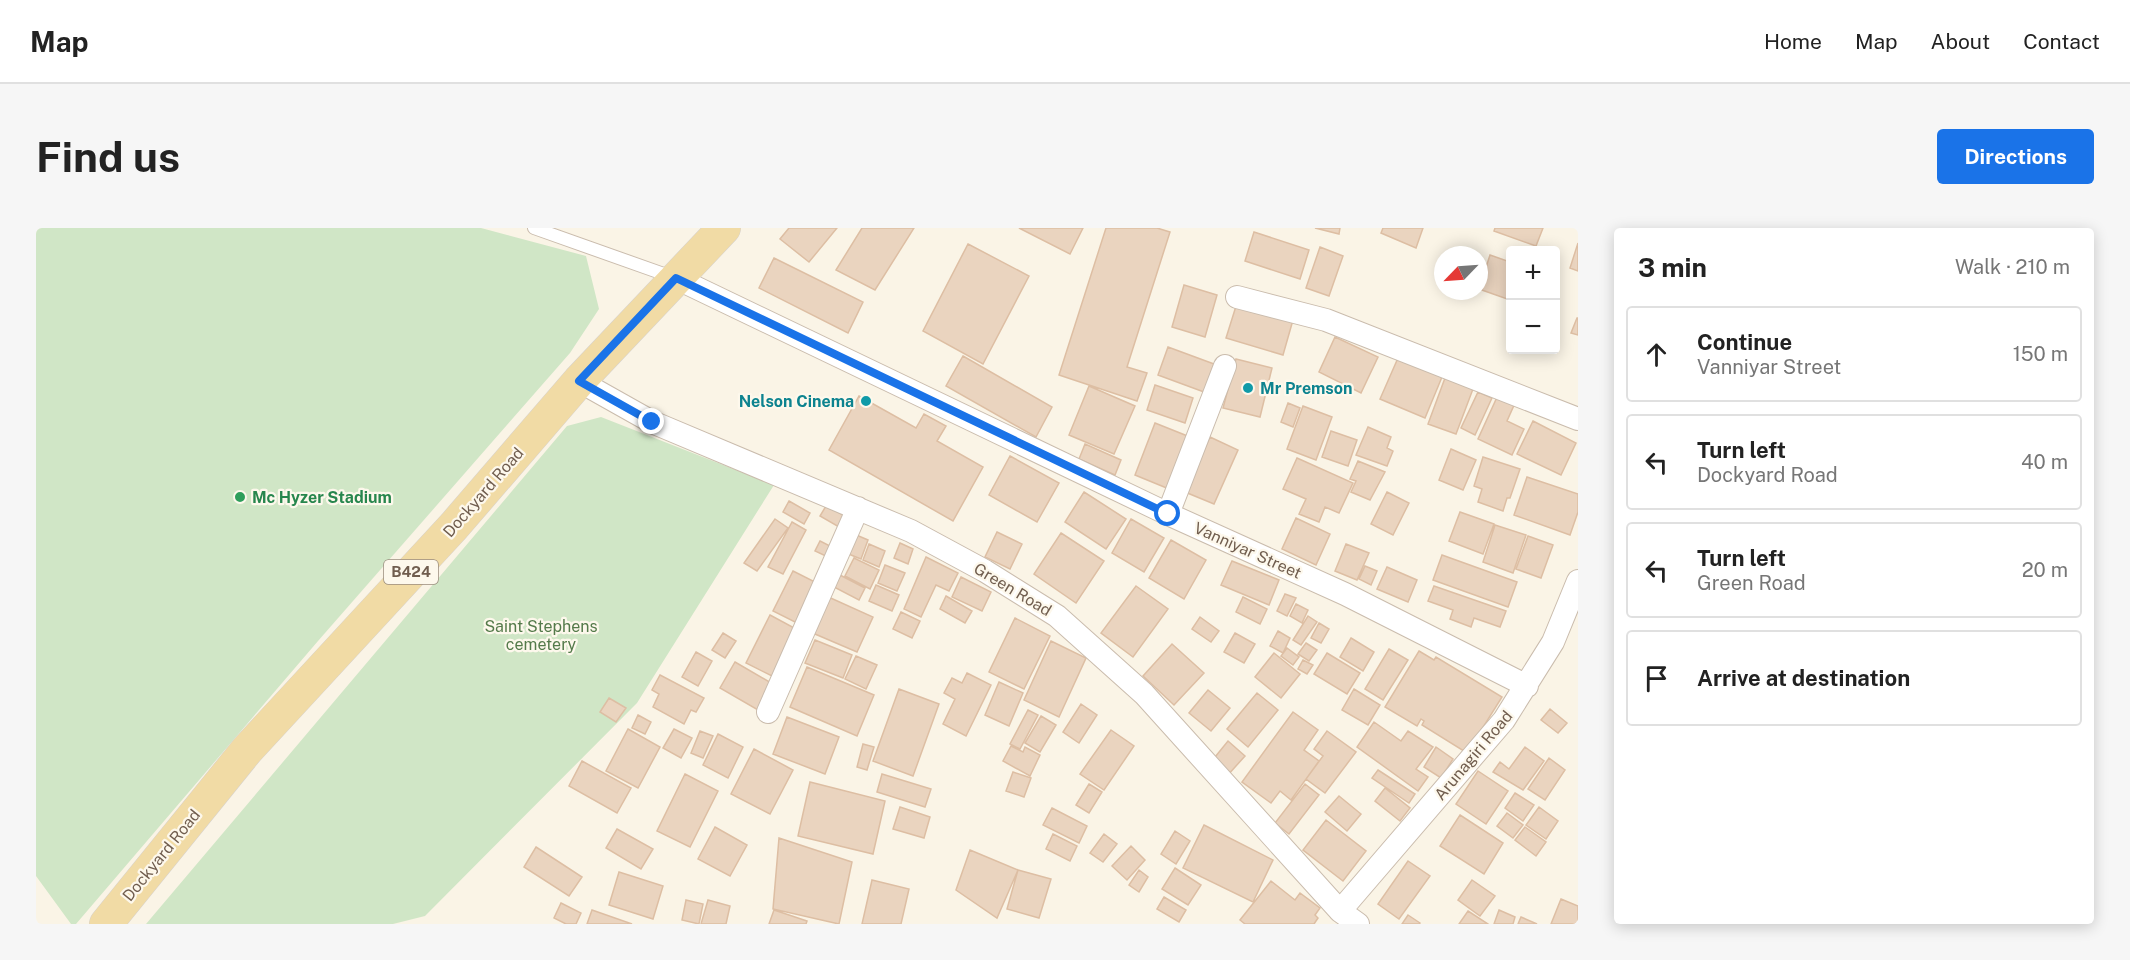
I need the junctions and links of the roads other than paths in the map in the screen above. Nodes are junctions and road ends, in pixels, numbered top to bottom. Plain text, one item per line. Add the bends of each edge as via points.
1 (534, 228) edge
2 (724, 228) edge
3 (676, 278) junction
4 (1237, 297) dead end
5 (1225, 366) dead end
6 (579, 381) junction
7 (1578, 419) edge
8 (858, 508) junction
9 (1168, 514) junction
10 (1578, 581) edge
11 (1527, 686) junction
12 (768, 712) dead end
13 (1349, 917) edge
14 (106, 924) edge

1 - 3 lane
2 - 3 main road, Dockyard Road / B424
3 - 6 main road, Dockyard Road / B424
3 - 9 street, Vanniyar Street
4 - 7 street via 1326,320
5 - 9 street
6 - 8 street, Green Road via 652,422
6 - 14 main road, Dockyard Road / B424 via 454,526 247,750
8 - 12 street
8 - 13 street, Green Road via 985,571 1057,616 1144,694
9 - 11 street, Vanniyar Street via 1345,594
10 - 11 street, Arunagiri Road via 1553,642
11 - 13 street, Arunagiri Road

